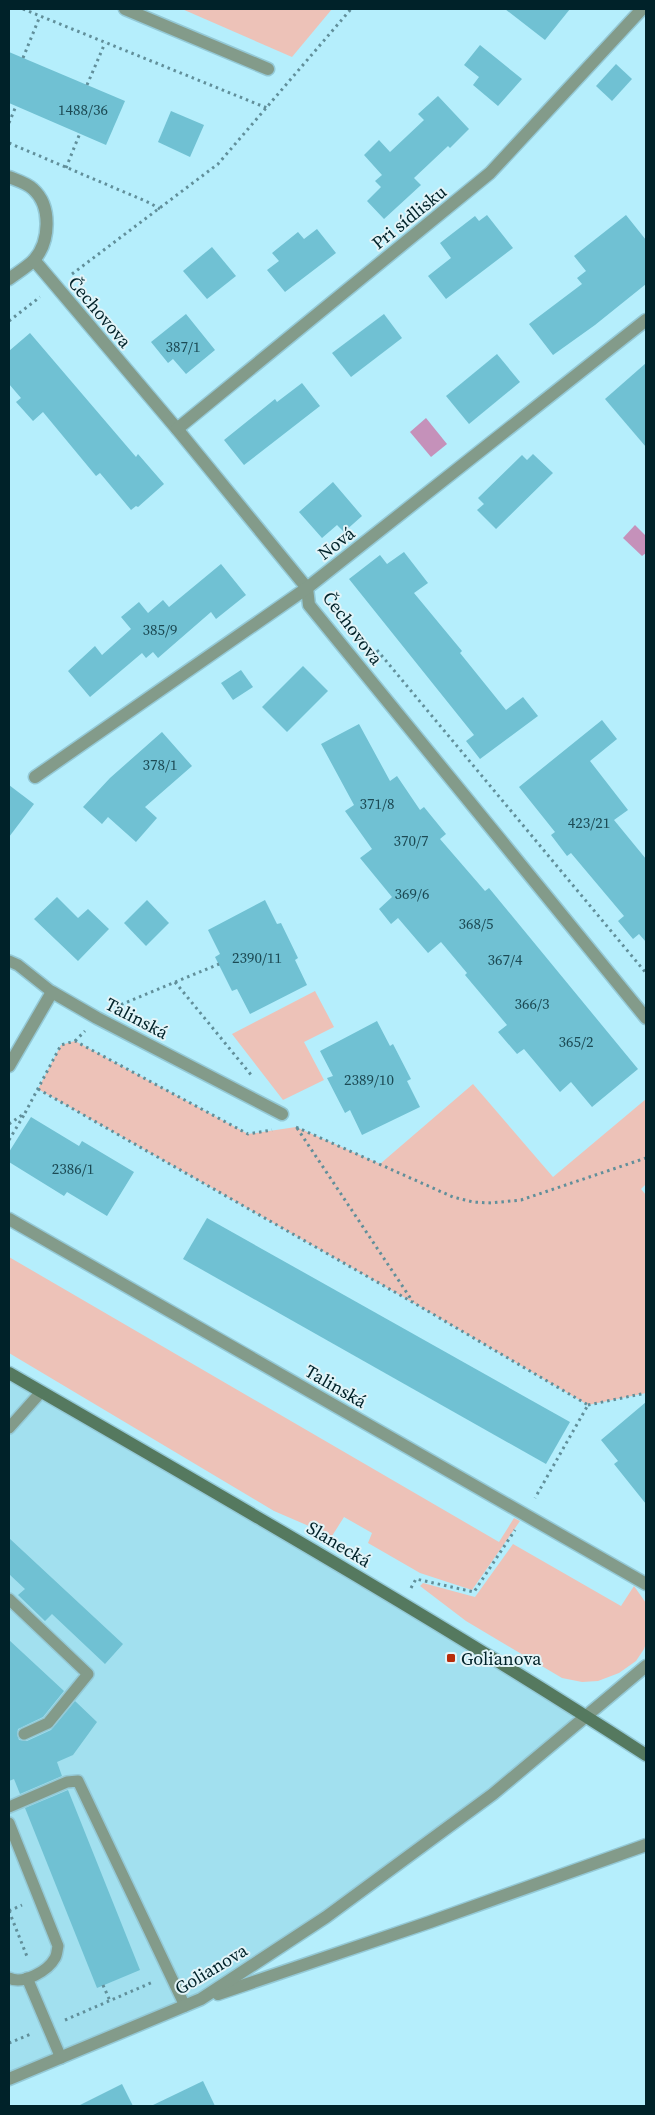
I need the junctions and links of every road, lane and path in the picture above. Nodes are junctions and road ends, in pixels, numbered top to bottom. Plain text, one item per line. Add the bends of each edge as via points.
1 (23, 9) edge
2 (125, 9) edge
3 (351, 9) edge
4 (642, 9) edge
5 (40, 16) junction
6 (104, 43) junction
7 (23, 58) dead end
8 (268, 69) dead end
9 (87, 85) dead end
10 (16, 106) dead end
11 (267, 108) junction
12 (9, 123) edge
13 (80, 133) dead end
14 (9, 143) edge
15 (66, 168) junction
16 (9, 177) edge
17 (160, 209) junction
18 (34, 260) junction
19 (9, 278) edge
20 (55, 286) junction
21 (646, 320) edge
22 (9, 321) edge
23 (177, 429) junction
24 (307, 588) junction
25 (377, 650) dead end
26 (36, 777) dead end
27 (9, 961) edge
28 (219, 964) dead end
29 (646, 973) edge
30 (175, 982) junction
31 (52, 992) junction
32 (97, 1018) junction
33 (646, 1018) edge
34 (75, 1041) junction
35 (9, 1066) edge
36 (253, 1077) dead end
37 (38, 1089) junction
38 (25, 1113) junction
39 (282, 1114) joint
40 (9, 1124) edge
41 (296, 1127) junction
42 (286, 1128) dead end
43 (277, 1130) dead end
44 (9, 1140) edge
45 (646, 1158) edge
46 (9, 1219) edge
47 (414, 1303) junction
48 (9, 1373) edge
49 (41, 1392) junction
50 (646, 1393) edge
51 (588, 1405) junction
52 (9, 1428) edge
53 (534, 1498) junction
54 (543, 1503) dead end
55 (525, 1514) junction
56 (416, 1579) dead end
57 (646, 1584) edge
58 (9, 1599) edge
59 (646, 1666) edge
60 (586, 1716) junction
61 (24, 1734) dead end
62 (646, 1755) edge
63 (9, 1808) edge
64 (9, 1823) edge
65 (646, 1845) edge
66 (9, 1911) edge
67 (170, 1975) junction
68 (31, 1976) junction
69 (9, 1978) edge
70 (103, 1985) dead end
71 (201, 1999) junction
72 (110, 2001) junction
73 (184, 2006) junction
74 (48, 2027) junction
75 (9, 2043) edge
76 (61, 2058) junction
77 (9, 2079) edge

1 - 5 path
2 - 8 street
3 - 11 path
4 - 23 street, Pri sídlisku via 490,173
5 - 6 path
5 - 7 path
6 - 9 path
6 - 11 path
10 - 12 path
11 - 17 path via 218,164
13 - 15 path
14 - 15 path
15 - 17 path
16 - 18 street via 33,189 46,207 43,244
17 - 20 path
18 - 19 street
18 - 20 street, Čechovova
20 - 22 path
20 - 23 street, Čechovova
21 - 24 street, Nová
23 - 24 street, Čechovova
24 - 26 street, Nová
24 - 33 street, Čechovova via 310,605 316,613
25 - 29 path
27 - 31 lane
28 - 30 path
30 - 32 path via 119,1004
30 - 36 path
31 - 32 street, Talinská
31 - 35 street
32 - 34 path
32 - 39 street, Talinská
34 - 37 path via 61,1045
34 - 43 path via 248,1134
37 - 38 path
37 - 47 path
38 - 40 path
38 - 44 path
39 - 41 path
41 - 42 path
41 - 45 path via 453,1197 473,1202 521,1200
41 - 47 path
46 - 55 street, Talinská
47 - 51 path
48 - 49 main road, Slanecká
49 - 52 lane
49 - 60 main road, Slanecká via 160,1458
50 - 51 path
51 - 53 path
53 - 54 path
53 - 55 path
55 - 56 path via 474,1592
55 - 57 street, Talinská
58 - 61 lane via 88,1674 48,1723
59 - 60 street, Golianova
60 - 62 main road, Slanecká
60 - 71 street, Golianova via 493,1794 326,1917
63 - 67 lane via 67,1782 78,1781
64 - 68 lane via 58,1946 56,1958 46,1970
65 - 71 street
66 - 68 path
67 - 72 path
67 - 73 lane
68 - 69 lane
68 - 74 lane
70 - 72 path
71 - 73 street, Golianova
72 - 74 path
73 - 76 street, Golianova
74 - 75 path
74 - 76 lane
76 - 77 street, Golianova

